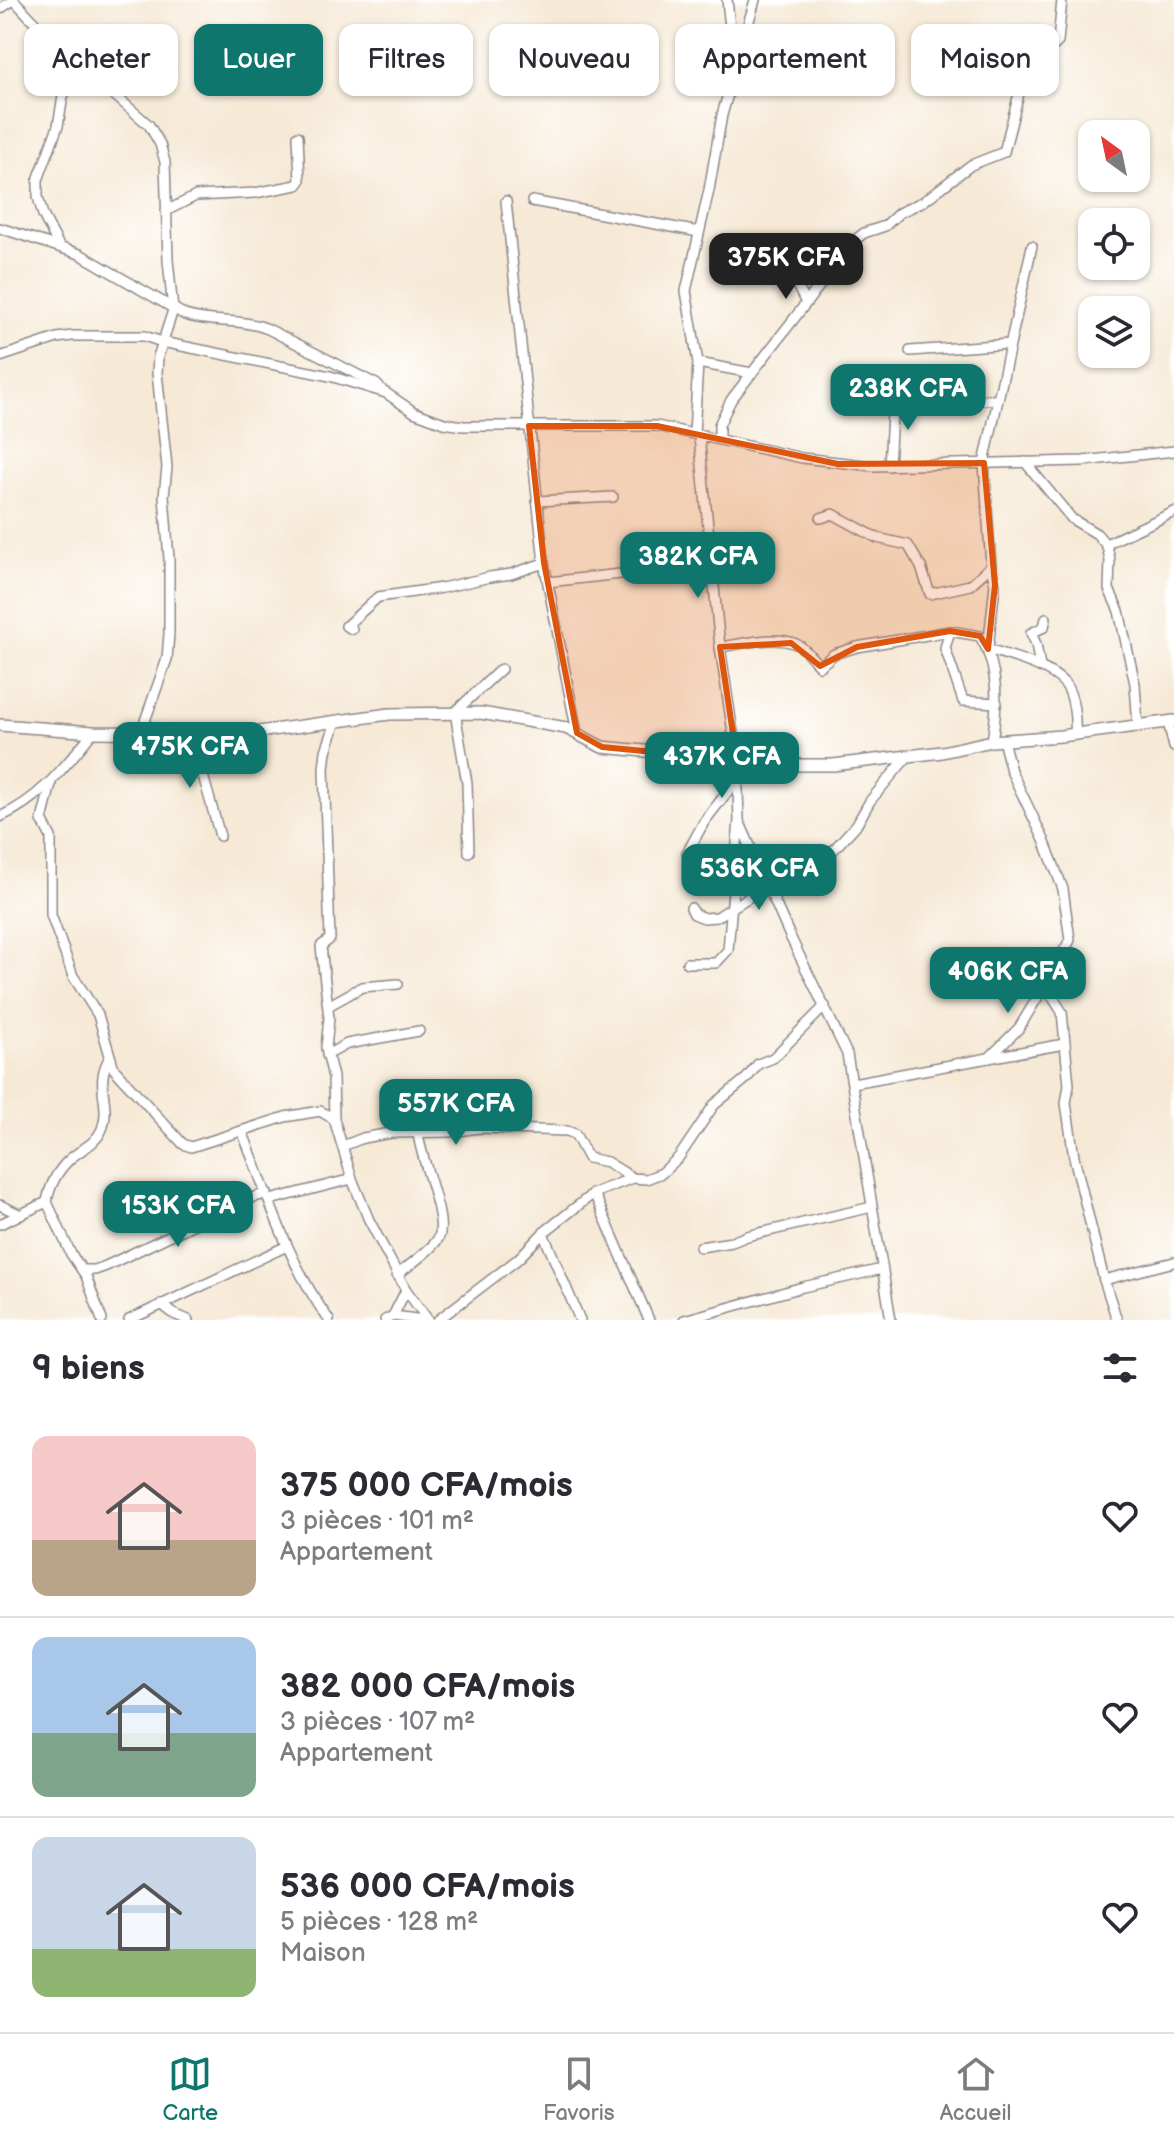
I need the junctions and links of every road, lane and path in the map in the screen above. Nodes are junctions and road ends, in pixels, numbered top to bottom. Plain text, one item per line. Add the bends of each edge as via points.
1 (727, 0) edge
2 (755, 0) edge
3 (1062, 0) edge
4 (15, 1) edge
5 (0, 9) edge
6 (36, 24) edge
7 (727, 24) edge
8 (749, 24) edge
9 (63, 96) edge
10 (116, 96) edge
11 (728, 96) edge
12 (298, 136) dead end
13 (506, 201) dead end
14 (532, 201) dead end
15 (166, 211) junction
16 (0, 228) edge
17 (699, 232) junction
18 (59, 246) junction
19 (1032, 246) dead end
20 (778, 248) dead end
21 (806, 303) junction
22 (173, 310) junction
23 (169, 325) junction
24 (150, 339) junction
25 (162, 342) junction
26 (1010, 344) junction
27 (910, 351) dead end
28 (0, 357) edge
29 (698, 363) junction
30 (752, 373) junction
31 (386, 393) junction
32 (997, 400) junction
33 (719, 425) junction
34 (529, 426) junction
35 (697, 435) junction
36 (719, 440) junction
37 (1174, 451) edge
38 (1025, 462) junction
39 (984, 463) junction
40 (889, 466) junction
41 (613, 497) dead end
42 (537, 501) junction
43 (1174, 512) edge
44 (821, 518) dead end
45 (1106, 544) junction
46 (544, 563) junction
47 (711, 564) junction
48 (991, 566) junction
49 (548, 582) junction
50 (1046, 618) dead end
51 (352, 629) dead end
52 (950, 631) junction
53 (720, 647) junction
54 (988, 649) junction
55 (1040, 667) junction
56 (501, 669) dead end
57 (997, 703) junction
58 (455, 712) junction
59 (336, 722) junction
60 (1171, 722) edge
61 (0, 725) edge
62 (1138, 727) junction
63 (93, 732) junction
64 (141, 732) junction
65 (577, 733) junction
66 (186, 734) junction
67 (1075, 734) junction
68 (997, 740) junction
69 (1174, 747) edge
70 (908, 756) junction
71 (737, 760) junction
72 (738, 778) junction
73 (51, 784) junction
74 (0, 817) edge
75 (739, 820) junction
76 (220, 836) dead end
77 (469, 852) dead end
78 (687, 853) dead end
79 (767, 886) junction
80 (691, 908) dead end
81 (731, 909) junction
82 (687, 963) dead end
83 (398, 984) dead end
84 (1045, 985) junction
85 (328, 1006) junction
86 (825, 1006) junction
87 (419, 1031) dead end
88 (1064, 1044) junction
89 (327, 1055) junction
90 (110, 1057) junction
91 (988, 1059) junction
92 (853, 1083) junction
93 (333, 1104) junction
94 (320, 1111) junction
95 (334, 1119) junction
96 (242, 1131) junction
97 (418, 1133) junction
98 (343, 1146) junction
99 (633, 1178) junction
100 (352, 1179) junction
101 (594, 1193) junction
102 (268, 1196) junction
103 (47, 1202) junction
104 (0, 1205) edge
105 (872, 1207) junction
106 (21, 1215) junction
107 (0, 1224) edge
108 (543, 1233) junction
109 (287, 1246) junction
110 (700, 1247) dead end
111 (1174, 1262) edge
112 (882, 1269) junction
113 (83, 1270) junction
114 (397, 1275) junction
115 (1104, 1280) junction
116 (406, 1290) junction
117 (161, 1304) junction
118 (389, 1318) edge
119 (102, 1320) edge
120 (129, 1320) edge
121 (188, 1320) edge
122 (329, 1320) edge
123 (426, 1320) edge
124 (438, 1320) edge
125 (580, 1320) edge
126 (649, 1320) edge
127 (684, 1320) edge
128 (891, 1320) edge
129 (1117, 1320) edge

1 - 7 street
2 - 8 street
3 - 21 street via 1058,42 1024,74 1004,152 971,165 885,226 864,233
4 - 5 street
4 - 6 street
9 - 18 street via 38,180 43,215
10 - 15 street via 149,125 160,144
11 - 17 street
12 - 15 street via 297,185 196,196
13 - 34 street
14 - 17 street
15 - 22 street
16 - 18 street
17 - 29 street via 686,291
18 - 22 street via 130,281
19 - 26 street
20 - 21 street
21 - 30 street
22 - 23 street
22 - 31 street via 203,321 259,326
23 - 24 street
23 - 25 street
24 - 25 street
24 - 28 street via 72,336
25 - 31 street via 330,376
25 - 64 street via 157,373 167,467 169,634 167,659
26 - 27 street
26 - 32 street
29 - 30 street
29 - 35 street
30 - 33 street
31 - 34 street via 414,412 444,423
32 - 39 street
32 - 40 street via 893,397
33 - 35 street via 710,434
33 - 36 street
34 - 35 street via 657,426
34 - 42 street
35 - 36 street
35 - 47 street
36 - 40 street via 838,464
37 - 38 street
38 - 39 street
38 - 45 street via 1072,519
39 - 40 street
39 - 48 street
41 - 42 street
42 - 46 street
43 - 45 street
44 - 48 street via 833,514 877,538 908,545 930,594 970,585
45 - 62 street via 1109,589 1135,684
46 - 49 street
46 - 51 street via 511,574 378,597 346,626
47 - 49 street
47 - 53 street
48 - 54 street via 995,585
49 - 65 street
50 - 55 street via 1044,627 1031,633
52 - 53 street via 857,647 834,654 820,666 800,645 791,643
52 - 54 street via 980,636
52 - 57 street via 945,648 963,701
53 - 71 street
54 - 55 street
54 - 57 street
55 - 67 street via 1066,685
56 - 58 street
57 - 68 street
58 - 59 main road
58 - 65 main road via 500,715
58 - 77 street via 467,783
59 - 66 main road via 243,734
59 - 85 street via 324,768 330,939 321,951
60 - 62 main road
60 - 69 street
61 - 63 main road
62 - 67 main road
63 - 64 main road
63 - 73 street
64 - 66 main road
65 - 71 main road via 602,747
66 - 76 street
67 - 68 main road
68 - 70 main road
68 - 84 street via 1063,889 1070,940
70 - 71 main road via 833,765
70 - 79 street via 821,864
71 - 72 street
72 - 75 street
72 - 78 street
73 - 74 street
73 - 90 street via 42,820 51,837 51,915 73,976 98,1015
75 - 79 street
75 - 81 street
79 - 81 street
79 - 86 street
80 - 81 street via 710,918
81 - 82 street via 725,955 709,965
83 - 85 street via 362,987
84 - 88 street via 1062,1012
84 - 91 street via 1019,1028
85 - 89 street
86 - 92 street via 847,1054
86 - 99 street via 773,1058 758,1064 714,1105 665,1171
87 - 89 street via 347,1044
88 - 91 street
88 - 115 street via 1074,1157
89 - 93 street
90 - 96 street via 114,1069 183,1144 201,1145
90 - 103 street via 101,1081 101,1131 56,1175
91 - 92 street
92 - 105 street
93 - 94 street
93 - 95 street
94 - 95 street
94 - 96 street
95 - 98 street
96 - 102 street
97 - 98 street via 391,1133
97 - 99 street via 479,1128 567,1131 575,1134 588,1158 607,1162
97 - 114 street via 440,1231 433,1244
98 - 100 street
99 - 101 street
100 - 102 street
100 - 114 street
101 - 108 street
101 - 126 street
102 - 109 street
102 - 113 street via 238,1203 106,1266
103 - 106 street
103 - 113 street
104 - 106 street
105 - 110 street
105 - 112 street
106 - 107 street
108 - 124 street via 518,1259
108 - 125 street
109 - 117 street
109 - 122 street
111 - 115 street
112 - 127 street
112 - 128 street
113 - 119 street
114 - 116 street
115 - 129 street
116 - 118 street
116 - 123 street
117 - 120 street
117 - 121 street
118 - 123 street

